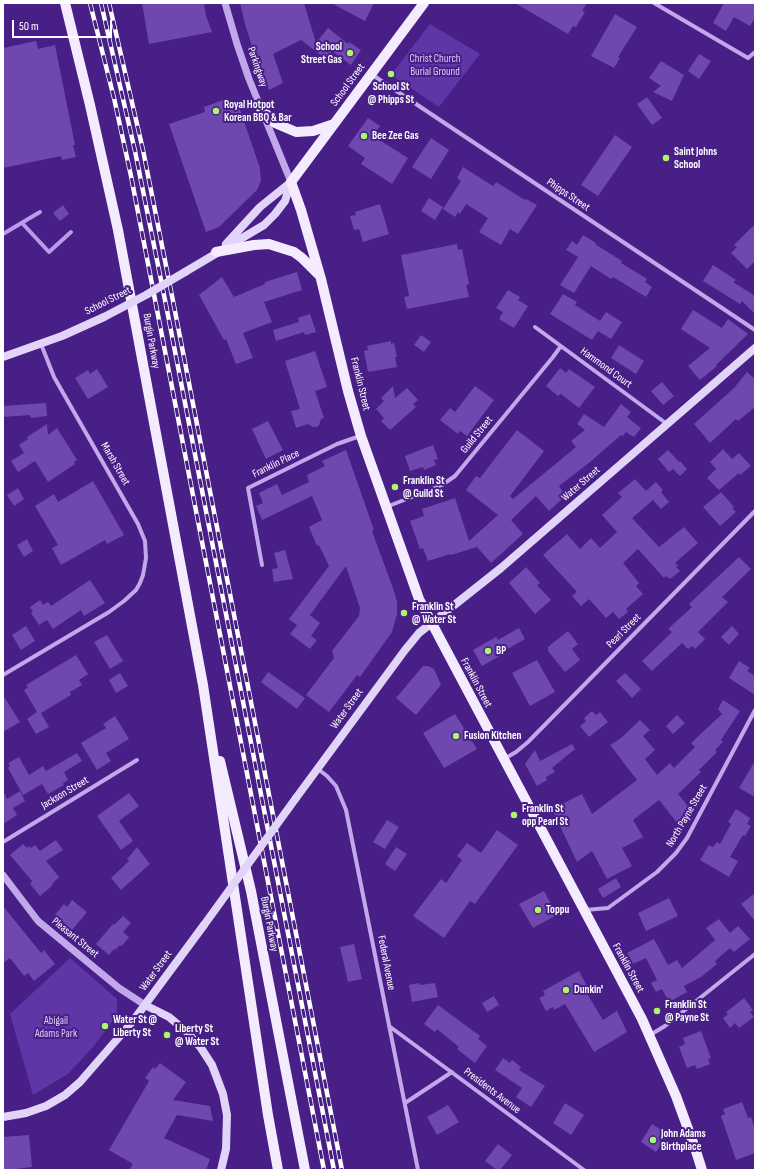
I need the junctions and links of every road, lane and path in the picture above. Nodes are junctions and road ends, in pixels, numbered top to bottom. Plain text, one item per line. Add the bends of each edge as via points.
1 (65, 3) edge
2 (225, 3) edge
3 (424, 3) edge
4 (654, 3) edge
5 (755, 52) edge
6 (371, 74) junction
7 (261, 109) junction
8 (334, 124) junction
9 (291, 182) junction
10 (216, 252) junction
11 (321, 280) junction
12 (535, 327) dead end
13 (755, 330) edge
14 (41, 344) junction
15 (561, 346) junction
16 (755, 348) edge
17 (3, 357) edge
18 (667, 424) junction
19 (361, 436) junction
20 (386, 507) junction
21 (755, 511) edge
22 (262, 565) dead end
23 (431, 623) junction
24 (3, 675) edge
25 (203, 685) junction
26 (755, 710) edge
27 (137, 760) dead end
28 (504, 760) junction
29 (317, 769) junction
30 (3, 842) edge
31 (3, 875) edge
32 (583, 910) junction
33 (755, 954) edge
34 (146, 1005) junction
35 (389, 1026) junction
36 (650, 1036) junction
37 (452, 1072) junction
38 (405, 1103) junction
39 (3, 1117) edge
40 (221, 1170) edge
41 (278, 1170) edge
42 (305, 1170) edge
43 (418, 1170) edge
44 (584, 1170) edge
45 (702, 1170) edge

1 - 25 main road, Burgin Parkway via 118,230
2 - 7 street, Parkingway
3 - 6 main road, School Street
4 - 5 street via 748,58
6 - 8 main road, School Street
6 - 13 street, Phipps Street
7 - 8 main road via 275,123 296,132 313,131
7 - 9 street, Parkingway
8 - 9 main road, School Street
9 - 10 main road, School Street via 268,199
9 - 10 main road, School Street via 285,201 269,219 257,230
9 - 11 main road, Franklin Street via 302,210
10 - 11 main road via 269,244 294,252 316,271
10 - 14 main road, School Street, bridge via 146,295 104,317
11 - 19 main road, Franklin Street
12 - 15 street, Hammond Court
14 - 17 main road, School Street
14 - 24 street, Marsh Street via 54,377 142,532 146,549 145,567 140,583 130,596
15 - 18 street, Hammond Court
15 - 20 street, Guild Street via 455,476 442,485
16 - 18 main road, Water Street
18 - 23 main road, Water Street via 502,568
19 - 20 main road, Franklin Street
19 - 22 street, Franklin Place via 337,444 248,488
20 - 23 main road, Franklin Street via 413,585
21 - 28 street, Pearl Street via 528,742
23 - 28 main road, Franklin Street
23 - 29 main road, Water Street via 405,650
25 - 41 main road, Burgin Parkway
25 - 42 main road, Burgin Parkway via 250,890
26 - 32 street, North Payne Street via 676,854 657,872 608,908
27 - 30 street, Jackson Street
28 - 32 main road, Franklin Street
29 - 34 main road, Water Street, bridge
29 - 35 street, Federal Avenue via 336,786 346,810
31 - 34 street, Pleasant Street via 38,921 119,988
32 - 36 main road, Franklin Street
33 - 36 street
34 - 39 main road, Water Street via 73,1088 56,1101 36,1110
34 - 40 main road via 169,1017 188,1033 212,1065 223,1094 227,1115 226,1149
35 - 37 street, Presidents Avenue
35 - 38 street, Federal Avenue
36 - 45 main road, Franklin Street via 683,1114
37 - 38 street
37 - 44 street, Presidents Avenue
38 - 43 street, Federal Avenue

